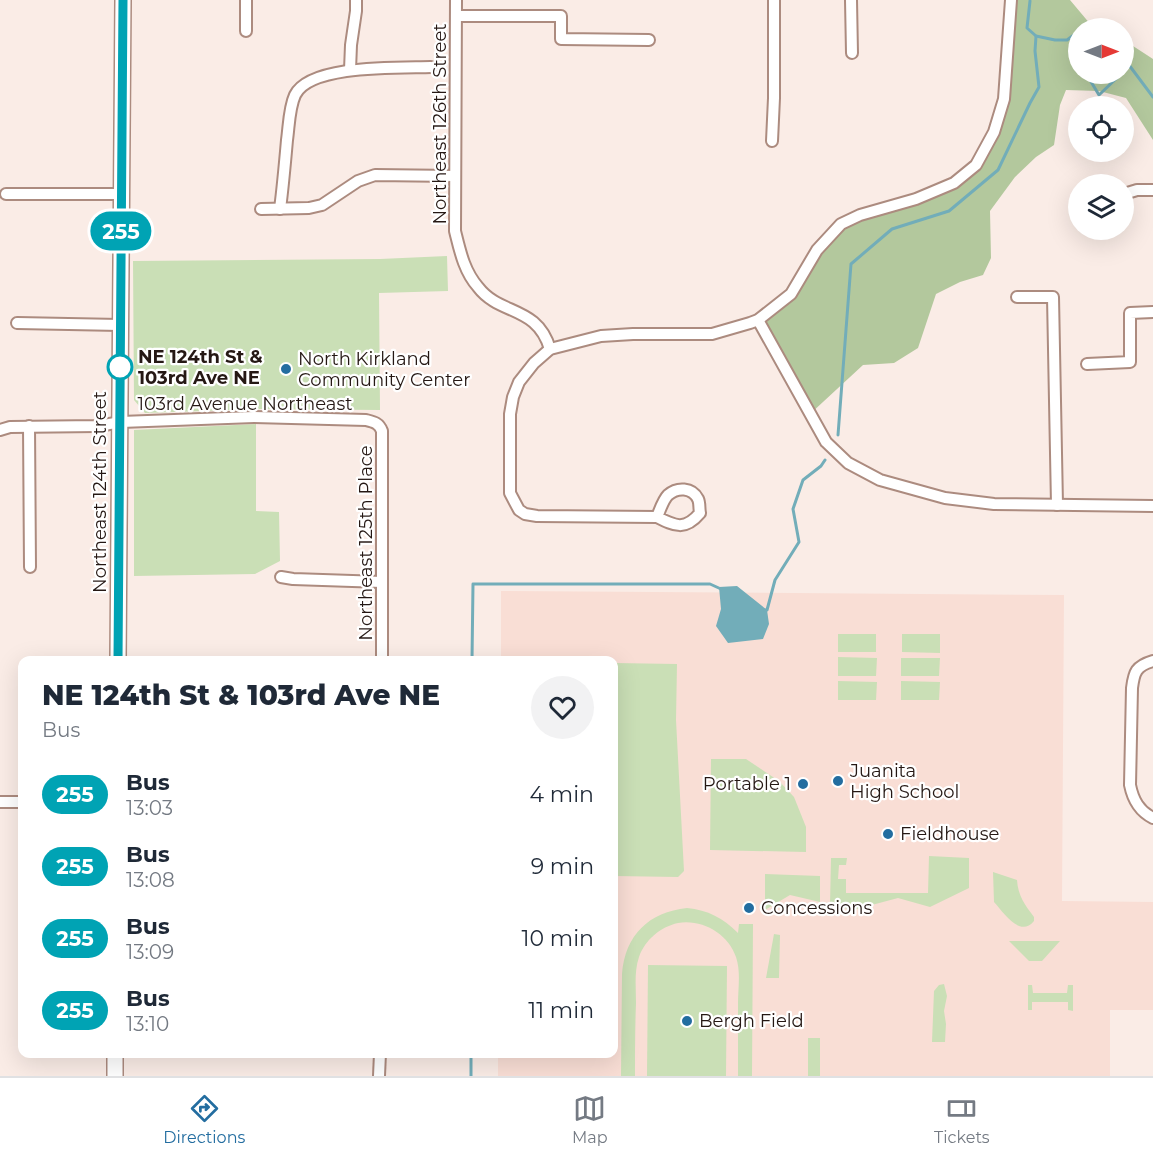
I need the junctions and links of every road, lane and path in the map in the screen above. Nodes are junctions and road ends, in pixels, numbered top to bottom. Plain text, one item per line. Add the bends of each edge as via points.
1 (123, 0) edge
2 (246, 0) edge
3 (356, 0) edge
4 (456, 0) edge
5 (774, 0) edge
6 (851, 0) edge
7 (1011, 0) edge
8 (456, 16) junction
9 (246, 31) dead end
10 (649, 40) dead end
11 (852, 53) dead end
12 (431, 67) dead end
13 (350, 69) junction
14 (772, 141) dead end
15 (455, 176) junction
16 (1153, 190) edge
17 (1134, 191) edge
18 (6, 194) dead end
19 (121, 194) junction
20 (261, 209) dead end
21 (280, 209) junction
22 (1017, 297) dead end
23 (1153, 312) edge
24 (758, 320) junction
25 (17, 323) dead end
26 (120, 325) junction
27 (550, 349) junction
28 (1087, 364) dead end
29 (121, 422) junction
30 (29, 426) junction
31 (380, 426) joint
32 (0, 430) edge
33 (1057, 505) junction
34 (1153, 506) edge
35 (657, 517) dead end
36 (30, 567) dead end
37 (281, 576) dead end
38 (382, 582) junction
39 (118, 656) edge
40 (382, 656) edge
41 (1153, 661) edge
42 (0, 802) edge
43 (18, 802) edge
44 (1153, 818) edge
45 (115, 1058) edge
46 (380, 1058) edge
47 (115, 1076) edge
48 (379, 1076) edge

1 - 19 main road, Northeast 124th Street
2 - 9 street
3 - 13 street
4 - 8 street, Northeast 126th Street
5 - 14 street
6 - 11 street
7 - 24 street via 1004,99 994,132 976,165 954,183 841,224 817,250 791,294
8 - 10 street via 561,16 561,39
8 - 15 street, Northeast 126th Street
12 - 13 street
13 - 21 street via 307,84 294,96
15 - 21 street via 375,175 358,181 322,205
15 - 27 street, Northeast 126th Street via 455,231 466,269 479,289 493,300 535,322 547,337
16 - 17 street
18 - 19 street
19 - 26 main road, Northeast 124th Street
20 - 21 street
22 - 33 street via 1053,297
23 - 28 street via 1130,313 1130,362
24 - 27 street via 712,334 601,336
24 - 33 street via 826,442 848,464 880,480 945,498
25 - 26 street
26 - 29 main road, Northeast 124th Street
27 - 35 street via 519,382 513,397 510,493 519,510 537,516
29 - 30 street, 103rd Avenue Northeast
29 - 31 street, 103rd Avenue Northeast via 254,417 366,420
29 - 39 main road, Northeast 124th Street
30 - 32 street, 103rd Avenue Northeast
30 - 36 street
31 - 38 street, Northeast 125th Place
33 - 34 street
37 - 38 street
38 - 40 street, Northeast 125th Place
41 - 44 street via 1138,668 1131,688 1130,785 1138,806
42 - 43 street
45 - 47 main road
46 - 48 street

